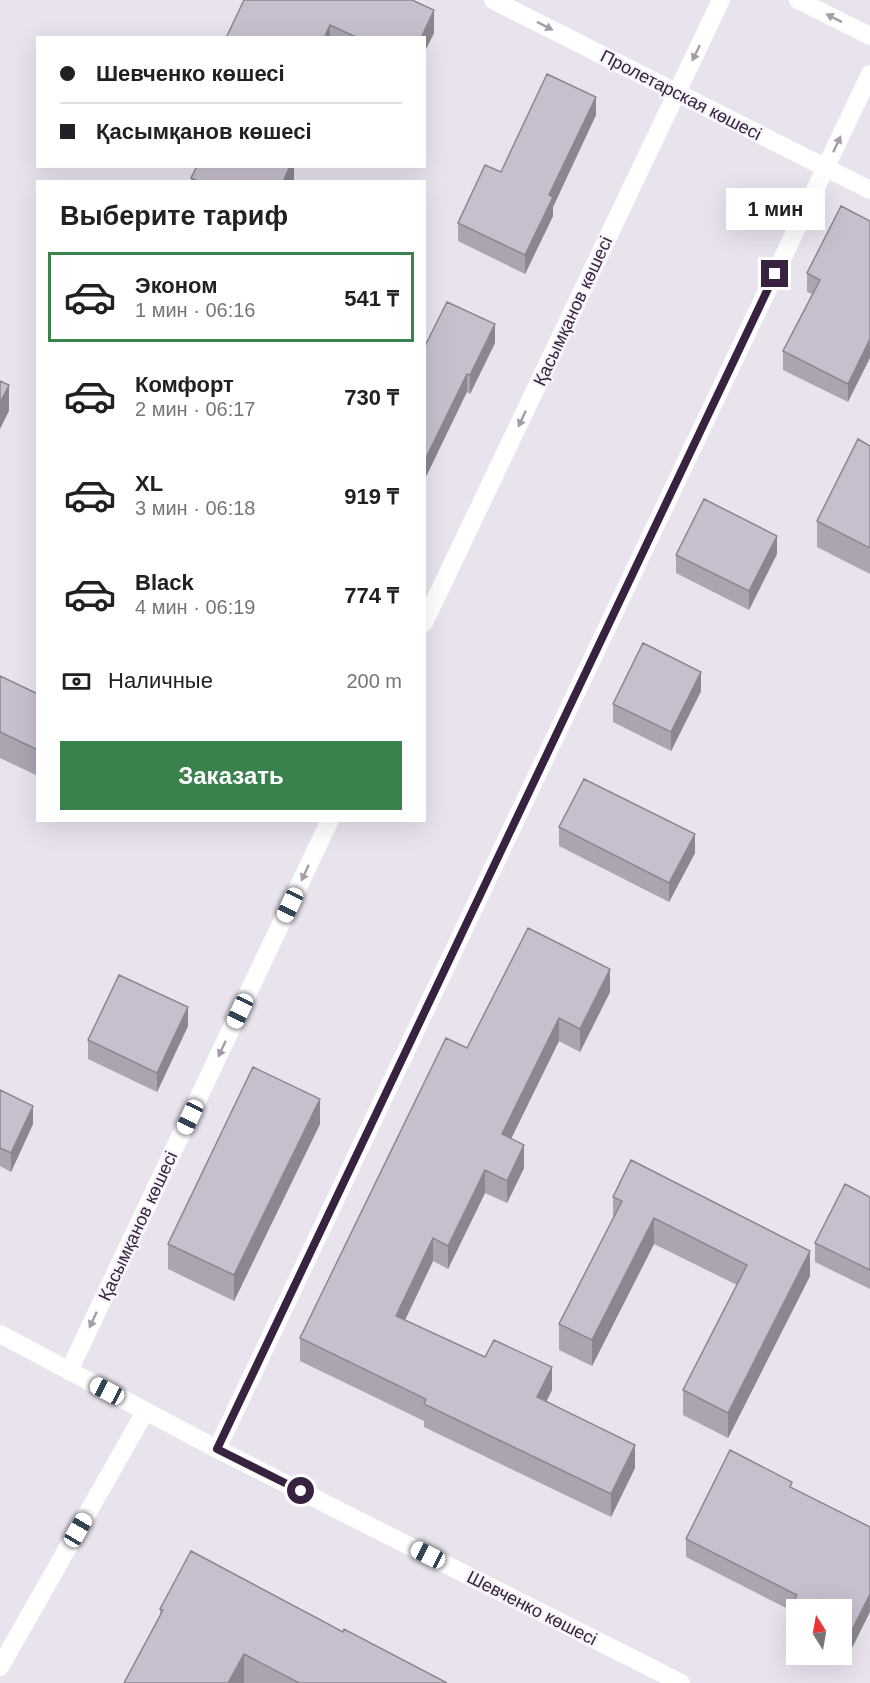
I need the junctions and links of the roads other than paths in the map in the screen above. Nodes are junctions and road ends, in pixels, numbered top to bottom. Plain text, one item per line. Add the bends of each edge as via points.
1 (493, 0) edge
2 (721, 0) edge
3 (798, 0) edge
4 (870, 36) edge
5 (870, 74) edge
6 (677, 92) junction
7 (826, 167) junction
8 (870, 190) edge
9 (426, 619) edge
10 (329, 822) edge
11 (0, 1334) edge
12 (69, 1371) junction
13 (145, 1412) junction
14 (217, 1449) junction
15 (0, 1667) edge
16 (681, 1683) edge

1 -> 6 street, Пролетарская көшесі
2 -> 6 street, Қасымқанов көшесі
4 -> 3 street
7 -> 5 street
6 - 7 street, Пролетарская көшесі
6 -> 9 street, Қасымқанов көшесі
7 - 8 street, Пролетарская көшесі
7 - 14 street
10 -> 12 street, Қасымқанов көшесі
11 - 12 street, Шевченко көшесі
12 - 13 street, Шевченко көшесі
13 - 14 street, Шевченко көшесі
13 - 15 street
14 - 16 street, Шевченко көшесі

